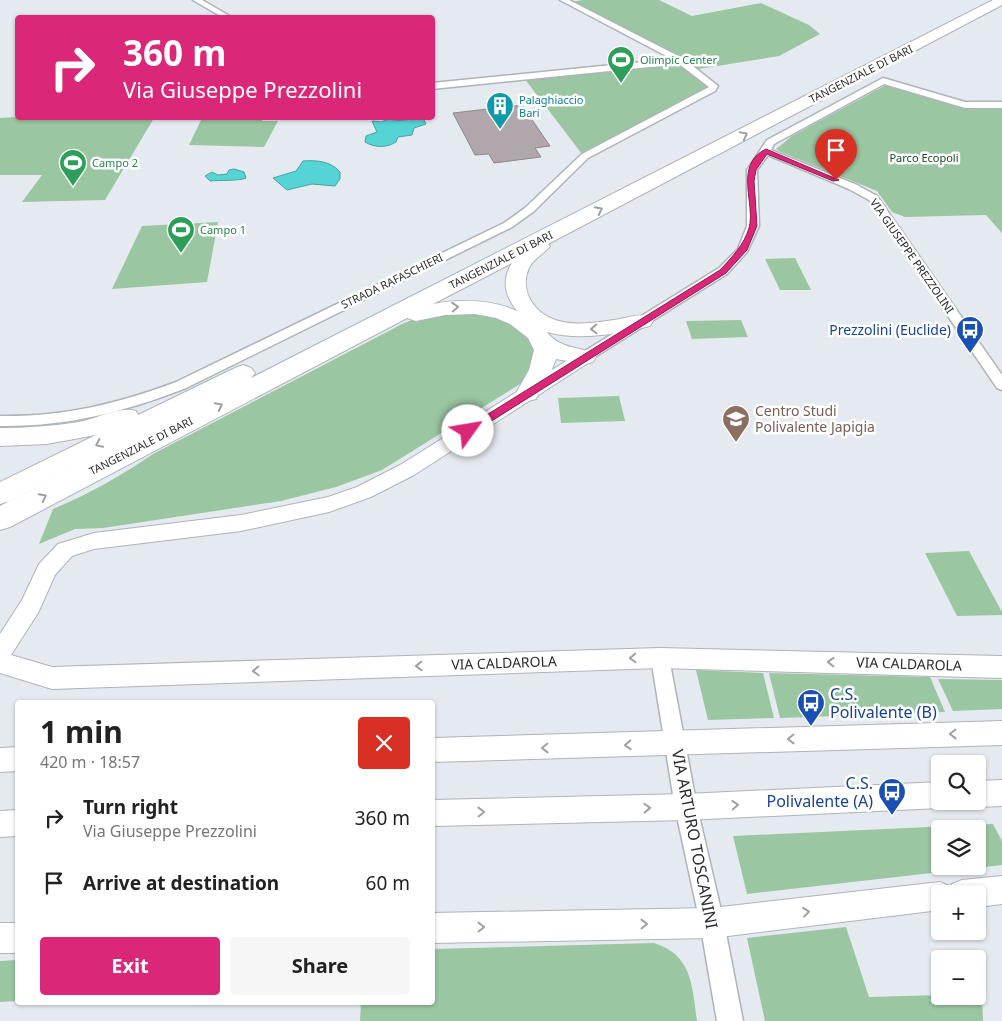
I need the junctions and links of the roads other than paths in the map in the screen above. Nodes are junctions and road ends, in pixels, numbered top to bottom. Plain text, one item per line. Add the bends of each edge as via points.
1 (197, 0) edge
2 (564, 0) edge
3 (982, 0) edge
4 (1002, 0) edge
5 (224, 15) edge
6 (681, 61) junction
7 (435, 86) edge
8 (1002, 105) edge
9 (766, 151) junction
10 (556, 232) junction
11 (642, 321) junction
12 (548, 334) junction
13 (586, 357) junction
14 (272, 368) junction
15 (1002, 385) edge
16 (528, 393) junction
17 (0, 421) edge
18 (0, 437) edge
19 (0, 494) edge
20 (0, 519) edge
21 (3, 658) edge
22 (660, 658) junction
23 (1002, 667) edge
24 (1002, 733) edge
25 (676, 742) junction
26 (435, 750) edge
27 (15, 759) edge
28 (0, 760) edge
29 (1002, 793) edge
30 (986, 794) edge
31 (931, 795) edge
32 (686, 807) junction
33 (435, 813) edge
34 (15, 823) edge
35 (0, 824) edge
36 (1002, 890) edge
37 (986, 892) edge
38 (931, 897) edge
39 (712, 923) junction
40 (435, 928) edge
41 (0, 938) edge
42 (15, 938) edge
43 (730, 1021) edge

1 - 5 street
2 - 6 street, STRADA RAFASCHIERI
3 - 14 highway, TANGENZIALE DI BARI
10 -> 4 highway, TANGENZIALE DI BARI
6 - 7 street
6 - 17 street, STRADA RAFASCHIERI via 714,88 585,156 529,210 508,225 138,402 67,418
8 - 9 street via 965,105 883,81 770,142
9 - 11 street via 752,170 753,226 743,250 723,271
9 - 15 street, VIA GIUSEPPE PREZZOLINI via 873,198
10 - 12 highway via 520,264 514,278 517,295
10 - 14 highway, TANGENZIALE DI BARI
11 -> 12 highway
11 - 13 street
12 - 13 highway via 562,353
14 -> 12 highway via 355,345 435,309 474,307 497,311 518,319 536,332
12 - 16 highway via 542,369
13 - 16 street
14 - 18 highway via 191,389 123,419 44,435
14 -> 19 highway, TANGENZIALE DI BARI
20 -> 14 highway, TANGENZIALE DI BARI
16 - 21 street via 407,470 364,492 329,504 240,523 94,541 65,550 47,570
22 -> 21 street, VIA CALDAROLA via 52,678
23 -> 22 street, VIA CALDAROLA
22 - 25 street, VIA ARTURO TOSCANINI
24 -> 25 street
25 -> 26 street
25 - 32 street, VIA ARTURO TOSCANINI
27 - 28 street
29 - 30 street
32 -> 31 street
33 -> 32 street
32 - 39 street, VIA ARTURO TOSCANINI
34 - 35 street
36 - 37 street
39 -> 38 street
40 -> 39 street
39 - 43 street, VIA ARTURO TOSCANINI
41 - 42 street

